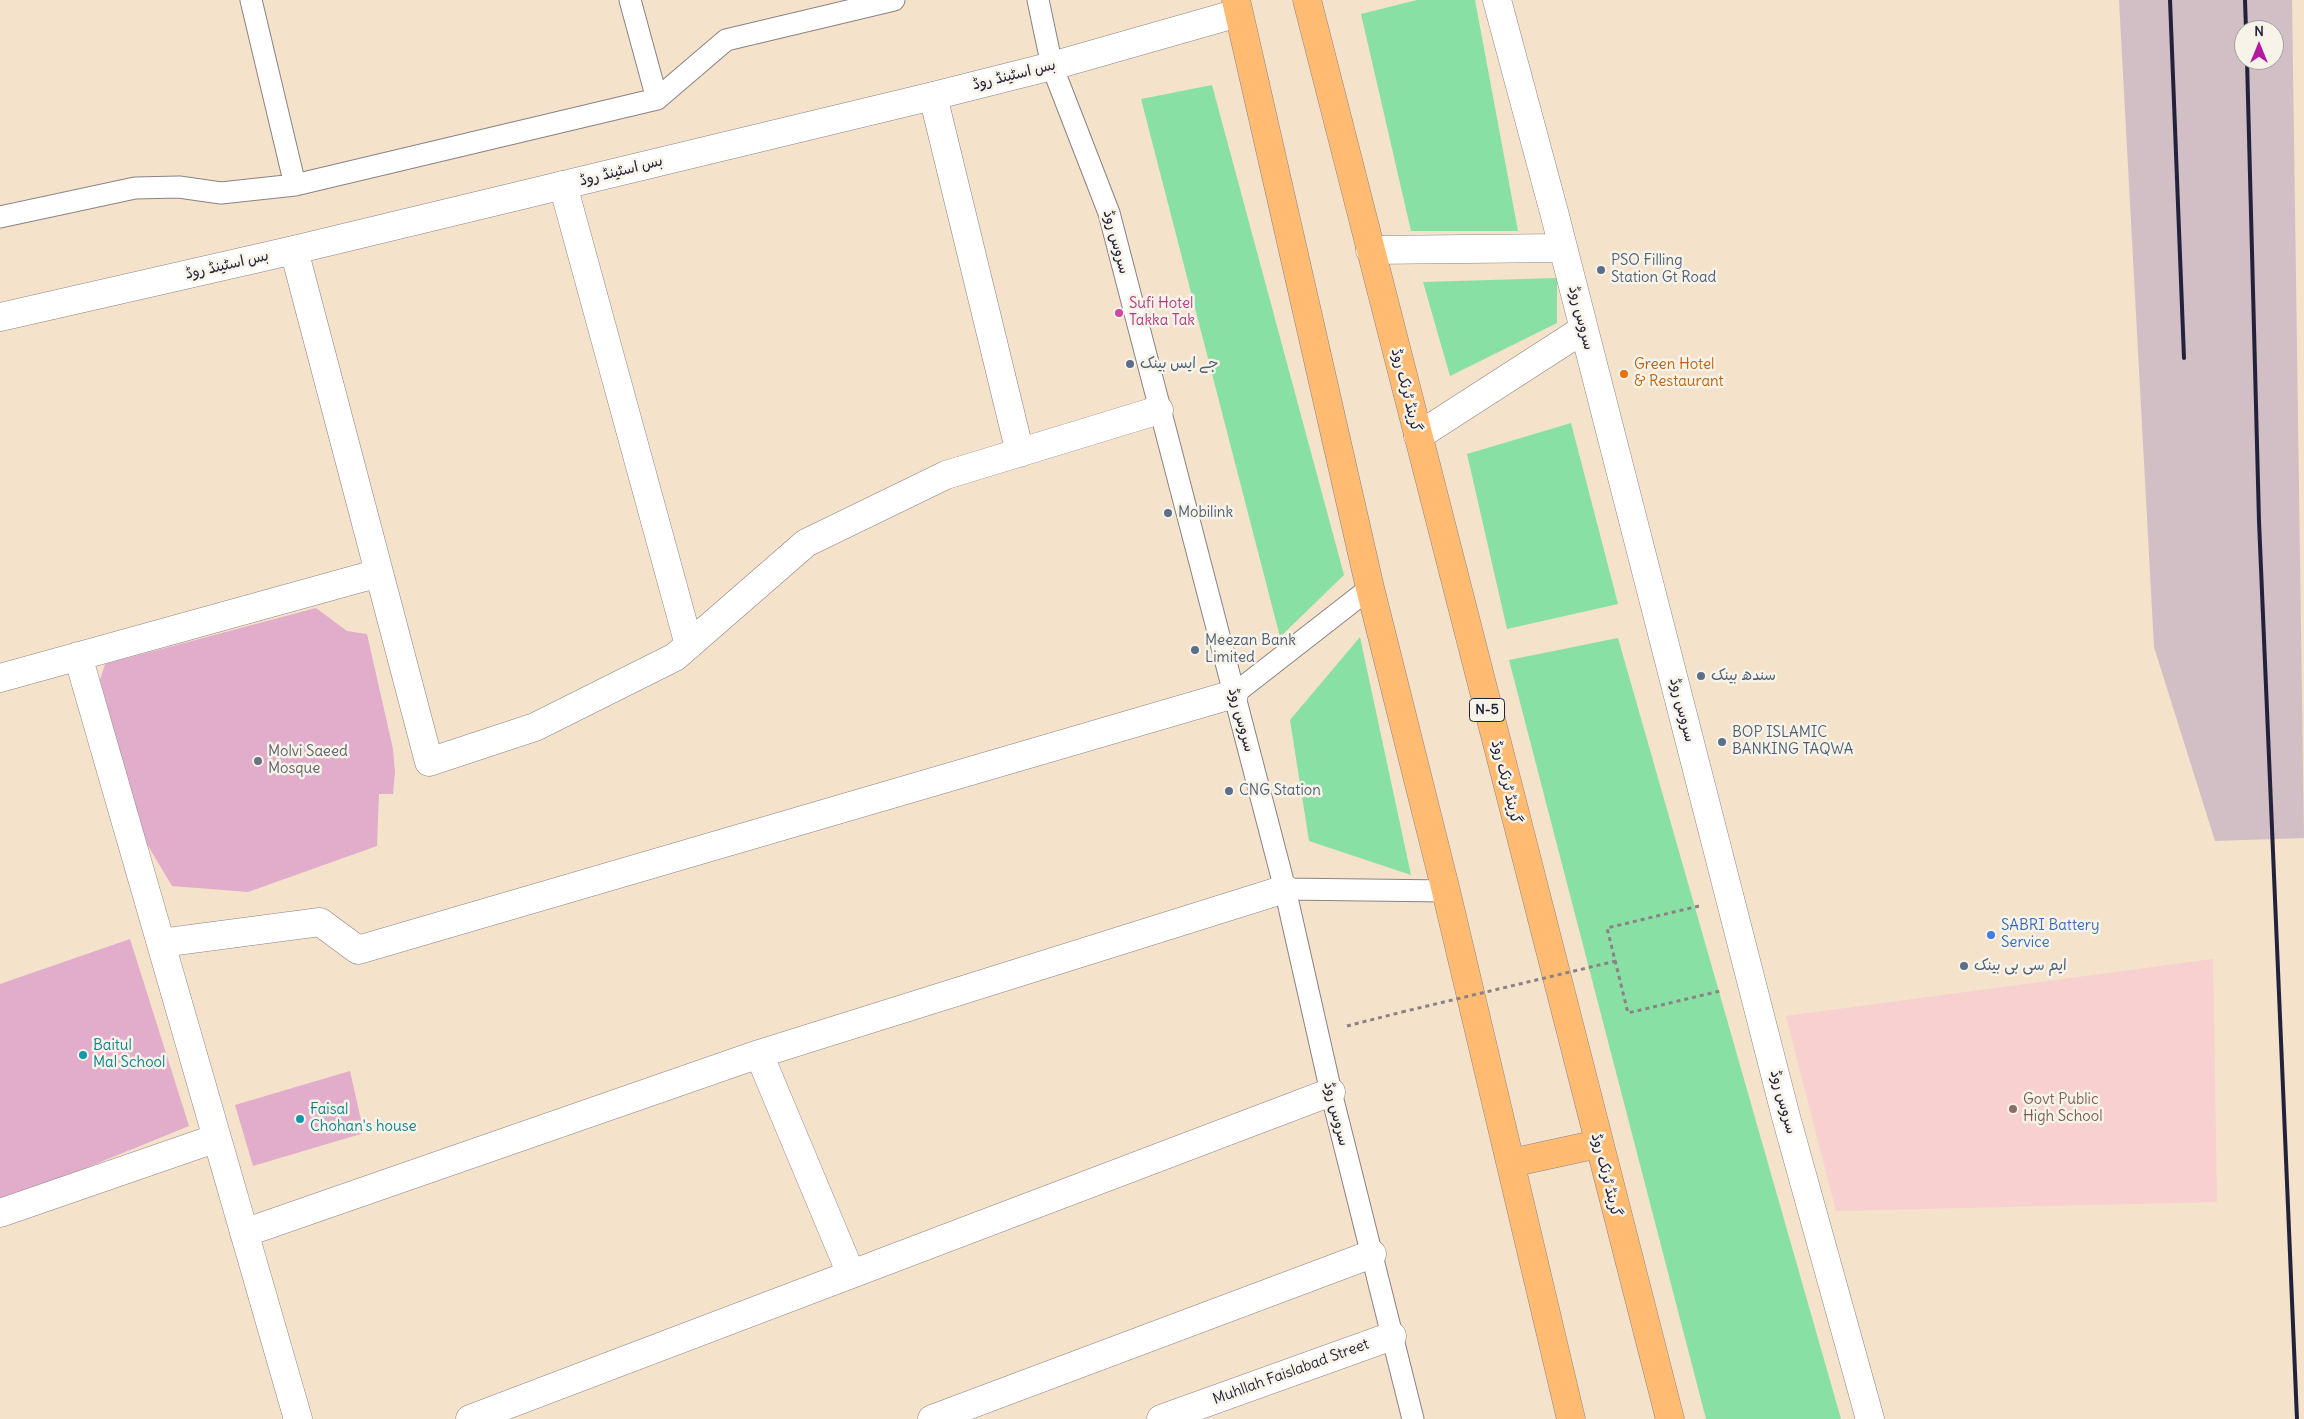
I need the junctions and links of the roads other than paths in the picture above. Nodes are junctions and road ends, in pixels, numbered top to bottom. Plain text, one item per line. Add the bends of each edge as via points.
1 (251, 0) edge
2 (630, 0) edge
3 (1038, 0) edge
4 (1307, 0) edge
5 (1497, 0) edge
6 (885, 1) edge
7 (1237, 6) edge
8 (1052, 66) junction
9 (933, 96) junction
10 (657, 99) junction
11 (295, 185) junction
12 (563, 185) junction
13 (0, 217) edge
14 (1563, 248) junction
15 (294, 250) junction
16 (1370, 250) junction
17 (0, 317) edge
18 (1584, 329) junction
19 (1159, 410) junction
20 (1418, 436) junction
21 (1020, 453) junction
22 (379, 573) junction
23 (1370, 588) junction
24 (689, 644) junction
25 (78, 656) junction
26 (0, 678) edge
27 (1234, 694) junction
28 (1285, 889) junction
29 (1446, 891) junction
30 (161, 943) junction
31 (759, 1054) junction
32 (1330, 1092) junction
33 (217, 1138) junction
34 (1598, 1144) junction
35 (1511, 1163) junction
36 (0, 1213) edge
37 (244, 1233) junction
38 (1372, 1254) junction
39 (851, 1274) junction
40 (1392, 1336) junction
41 (294, 1418) edge
42 (470, 1419) edge
43 (932, 1419) edge
44 (1162, 1419) edge
45 (1413, 1419) edge
46 (1571, 1419) edge
47 (1670, 1419) edge
48 (1870, 1419) edge

1 - 11 lane
2 - 10 lane
3 - 8 lane, سروس روڈ
4 - 16 highway, گرینڈ ٹرنک روڈ / N-5
5 - 14 street, سروس روڈ
6 - 10 lane via 726,40
7 - 8 street, بس اسٹینڈ روڈ
7 - 23 highway
8 - 9 street, بس اسٹینڈ روڈ
8 - 19 lane, سروس روڈ via 1109,213
9 - 12 street, بس اسٹینڈ روڈ
9 - 21 street
10 - 11 lane
11 - 13 lane via 221,193 179,187 135,188
12 - 15 street, بس اسٹینڈ روڈ
12 - 24 street
14 - 16 street
14 - 18 street, سروس روڈ
15 - 17 street, بس اسٹینڈ روڈ
15 - 22 street
16 - 20 highway, گرینڈ ٹرنک روڈ / N-5
18 - 20 street
18 - 48 street, سروس روڈ via 1752,983
19 - 21 street
19 - 27 lane, سروس روڈ
20 - 34 highway, گرینڈ ٹرنک روڈ / N-5
21 - 24 street via 946,475 806,543
22 - 24 street via 429,762 535,727 675,657
22 - 25 street
23 - 27 lane
23 - 29 highway
25 - 26 street
25 - 30 street
27 - 28 lane, سروس روڈ
27 - 30 street via 358,950 320,922
28 - 29 lane
28 - 31 street
28 - 32 lane, سروس روڈ
29 - 35 highway
30 - 33 street
31 - 37 street
31 - 39 street
32 - 38 lane, سروس روڈ
32 - 39 street
33 - 36 street
33 - 37 street
34 - 35 highway
34 - 47 highway, گرینڈ ٹرنک روڈ / N-5
35 - 46 highway
37 - 41 street
38 - 40 lane, سروس روڈ
38 - 43 street
39 - 42 street
40 - 44 street, Muhllah Faislabad Street
40 - 45 lane, سروس روڈ

